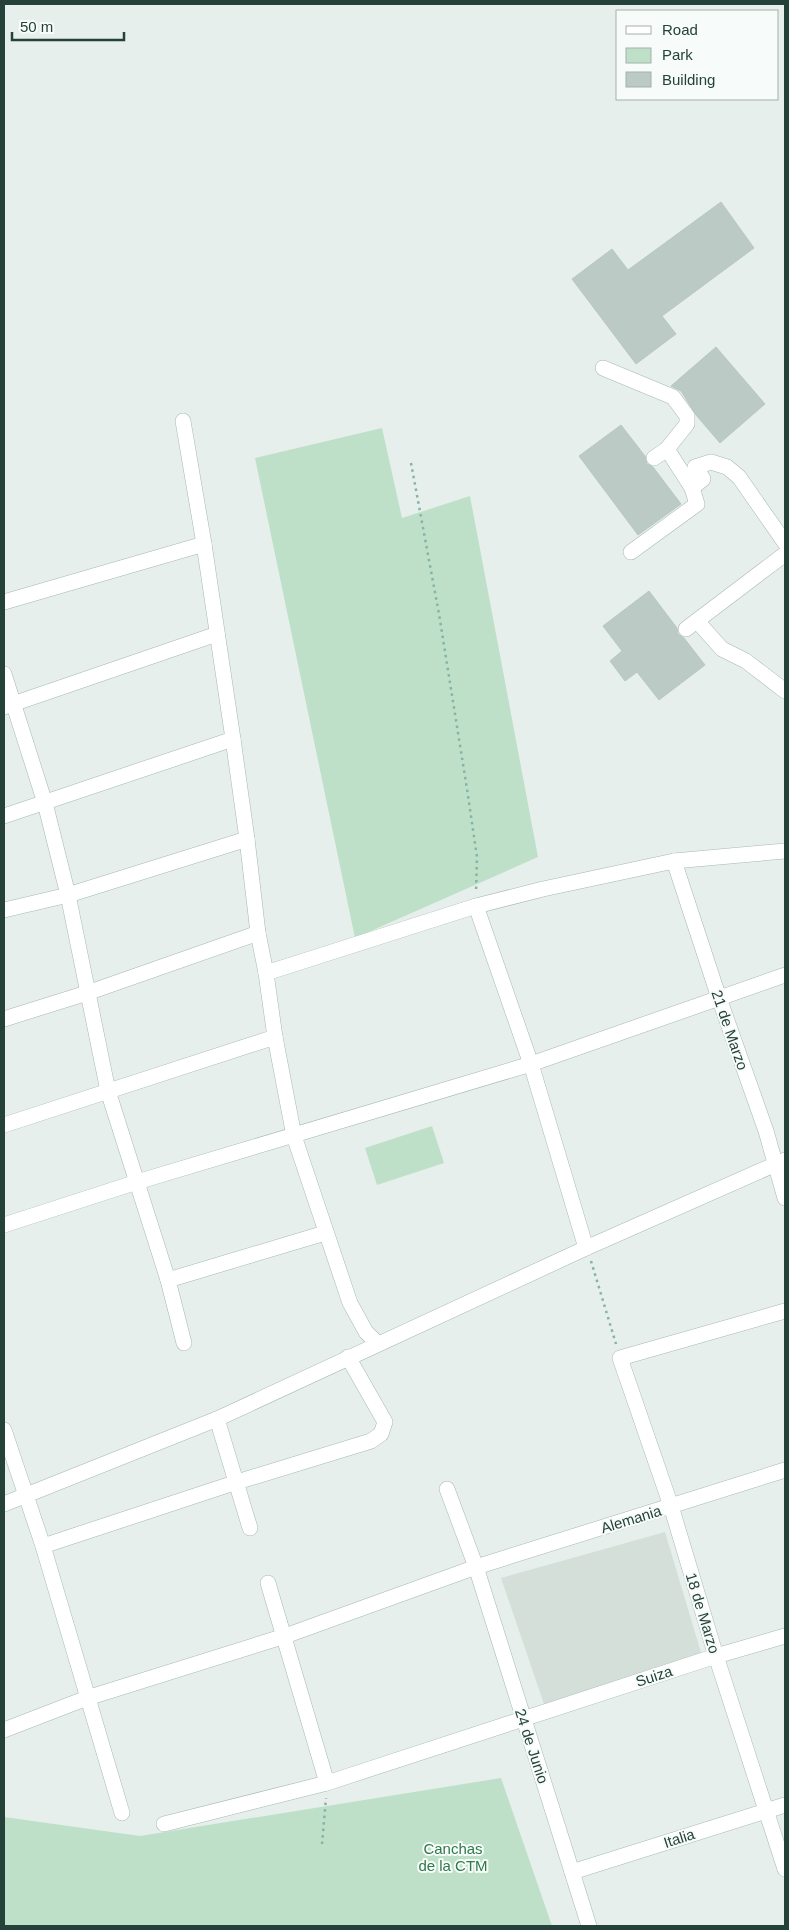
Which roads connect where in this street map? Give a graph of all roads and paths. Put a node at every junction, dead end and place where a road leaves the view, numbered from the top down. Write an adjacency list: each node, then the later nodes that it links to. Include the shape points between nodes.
1 (603, 368): 3 (street, via 673,397 687,416 687,424)
2 (183, 420): 8 (street)
3 (667, 449): 4 (street); 6 (street)
4 (654, 458)
5 (411, 463): 23 (path, via 439,614 477,857)
6 (691, 477): 7 (street, via 711,462 727,467 739,477); 9 (street, via 697,504)
7 (785, 543)
8 (204, 544): 11 (street); 12 (street)
9 (631, 552)
10 (785, 554): 14 (street, via 692,625)
11 (4, 602)
12 (217, 634): 15 (street); 16 (street)
13 (4, 674): 15 (street)
14 (785, 691)
15 (8, 706): 17 (street)
16 (234, 740): 17 (street); 19 (street)
17 (45, 803): 18 (street); 22 (street)
18 (4, 816)
19 (247, 839): 22 (street); 25 (street)
20 (785, 851): 21 (street)
21 (674, 862): 23 (street); 29 (street, 21 de Marzo)
22 (68, 895): 24 (street); 28 (street)
23 (476, 906): 26 (street); 32 (street)
24 (4, 910)
25 (258, 933): 26 (street); 28 (street)
26 (266, 973): 31 (street)
27 (785, 975): 29 (street)
28 (87, 993): 30 (street); 33 (street)
29 (719, 998): 32 (street); 36 (street, 21 de Marzo)
30 (4, 1019)
31 (275, 1037): 33 (street); 35 (street)
32 (531, 1064): 35 (street); 41 (street)
33 (108, 1091): 34 (street); 37 (street)
34 (4, 1125)
35 (294, 1136): 37 (street); 40 (street)
36 (780, 1163): 38 (street, 21 de Marzo); 41 (street)
37 (137, 1182): 39 (street); 42 (street)
38 (785, 1198)
39 (4, 1225)
40 (325, 1233): 42 (street); 45 (street, via 350,1303 366,1332)
41 (586, 1248): 45 (street); 47 (path)
42 (168, 1280): 44 (street)
43 (785, 1311): 47 (street)
44 (184, 1343)
45 (378, 1344): 46 (street)
46 (348, 1357): 48 (street); 51 (street, via 385,1422 381,1434 371,1441)
47 (620, 1358): 55 (street, 18 de Marzo)
48 (217, 1419): 51 (street); 53 (street)
49 (4, 1430): 53 (street)
50 (785, 1470): 55 (street, Alemania)
51 (237, 1482): 56 (street); 57 (street)
52 (447, 1489): 58 (street, 24 de Junio)
53 (25, 1494): 54 (street); 57 (street)
54 (4, 1504)
55 (671, 1506): 58 (street, Alemania); 62 (street, 18 de Marzo)
56 (250, 1528)
57 (43, 1546): 63 (street)
58 (476, 1566): 60 (street, Alemania); 64 (street, 24 de Junio)
59 (268, 1583): 60 (street)
60 (285, 1636): 63 (street, Alemania); 66 (street)
61 (785, 1636): 62 (street, Suiza)
62 (716, 1656): 64 (street, Suiza); 68 (street, 18 de Marzo)
63 (87, 1698): 65 (street, Alemania); 69 (street)
64 (524, 1719): 66 (street, Suiza); 73 (street, 24 de Junio)
65 (4, 1730)
66 (327, 1783): 70 (street, Suiza); 71 (path)
67 (785, 1805): 68 (street, Italia)
68 (766, 1810): 72 (street, 18 de Marzo); 73 (street, Italia)
69 (122, 1813)
70 (164, 1824)
71 (322, 1844)
72 (785, 1869)
73 (572, 1872): 74 (street, 24 de Junio)
74 (590, 1926)

